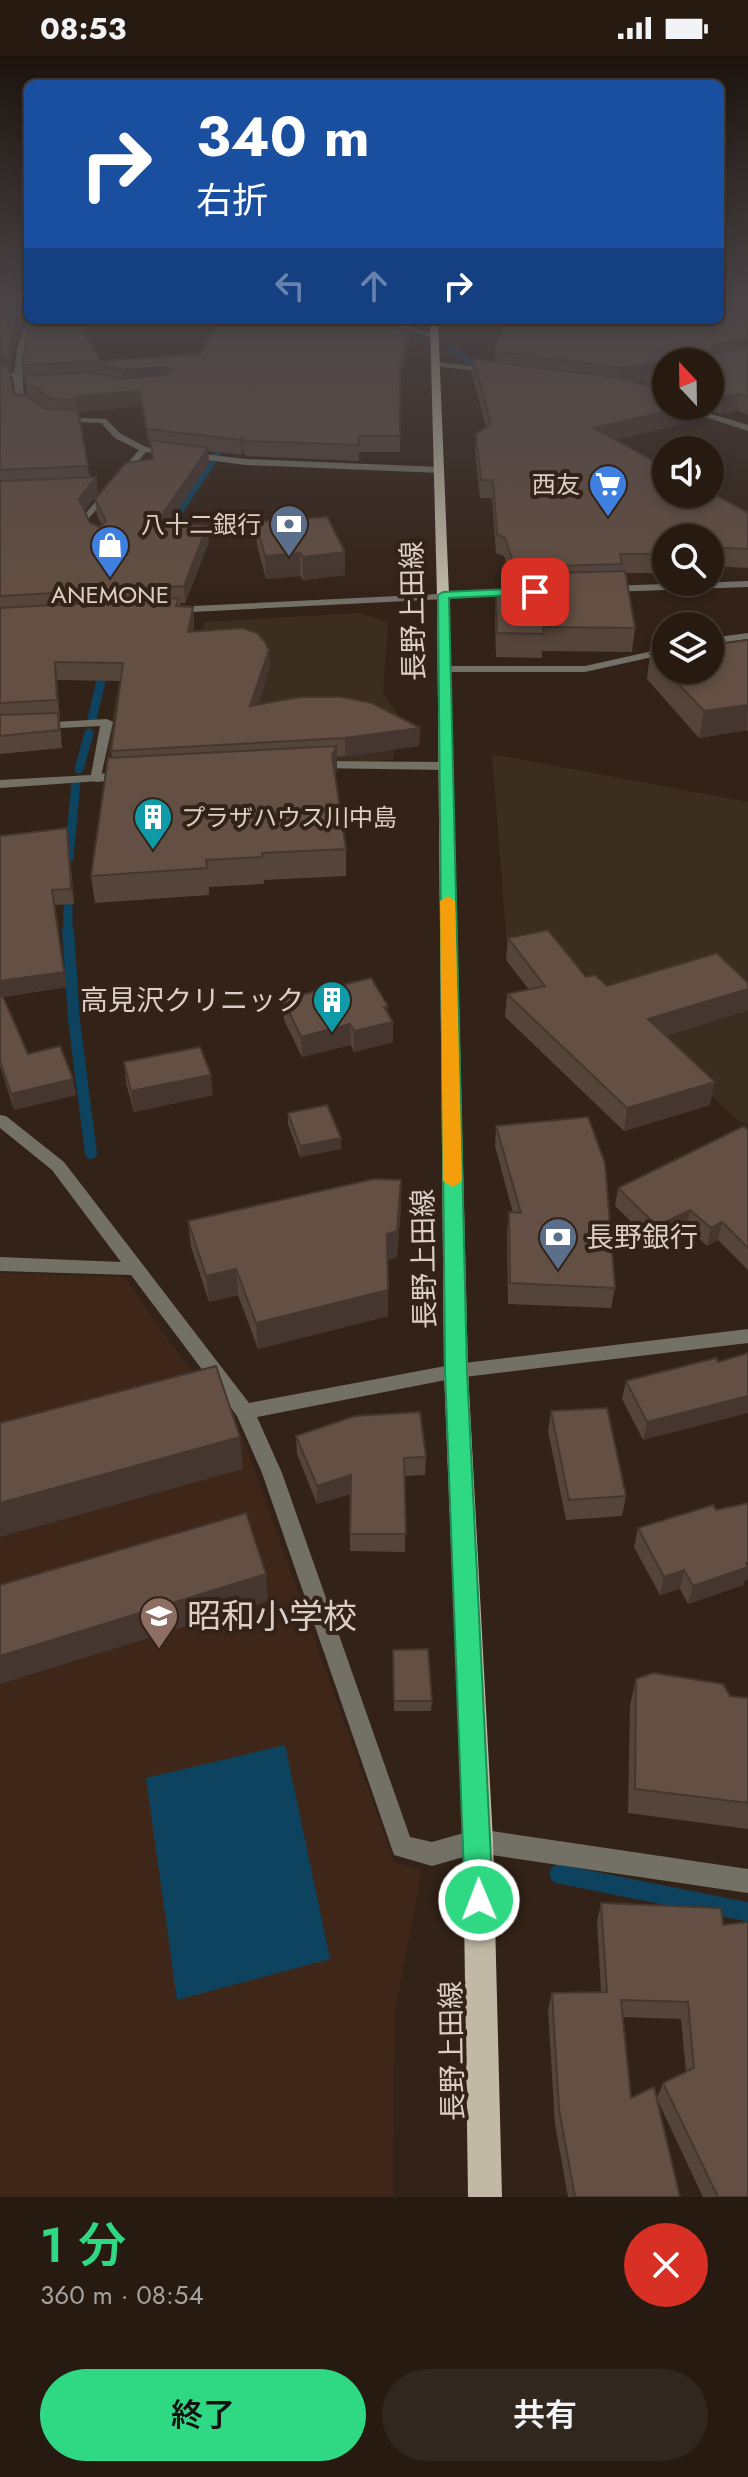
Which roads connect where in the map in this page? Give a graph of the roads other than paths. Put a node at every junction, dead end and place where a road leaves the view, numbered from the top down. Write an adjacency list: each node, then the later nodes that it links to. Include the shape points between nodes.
1 (20, 398): 3 (street, via 21,405)
2 (437, 398): 8 (main road, 長野上田線)
3 (41, 412)
4 (49, 419): 7 (street, via 103,421)
5 (722, 420): 6 (street)
6 (748, 428)
7 (144, 449): 8 (street, via 246,462); 9 (street)
8 (440, 470): 15 (main road, 長野上田線)
9 (112, 487): 10 (street); 11 (street)
10 (96, 488)
11 (90, 519)
12 (748, 584): 13 (street)
13 (596, 590)
14 (550, 591): 15 (street)
15 (443, 595): 16 (street); 20 (main road, 長野上田線)
16 (156, 611)
17 (748, 636): 18 (street)
18 (724, 639)
19 (652, 654): 20 (street, via 585,669)
20 (444, 669): 23 (main road, 長野上田線)
21 (0, 728): 25 (street, via 107,722)
22 (311, 766): 23 (street)
23 (445, 766): 31 (main road, 長野上田線)
24 (142, 776): 25 (street)
25 (96, 778): 26 (street)
26 (0, 784)
27 (0, 1120): 29 (street, via 58,1166)
28 (0, 1264): 29 (street)
29 (138, 1269): 32 (street)
30 (748, 1336): 31 (street)
31 (456, 1371): 32 (street); 33 (main road, 長野上田線)
32 (245, 1412): 33 (street, via 272,1473 402,1847 432,1854)
33 (478, 1841): 34 (street); 35 (main road, 長野上田線)
34 (748, 1881)
35 (485, 2197)

